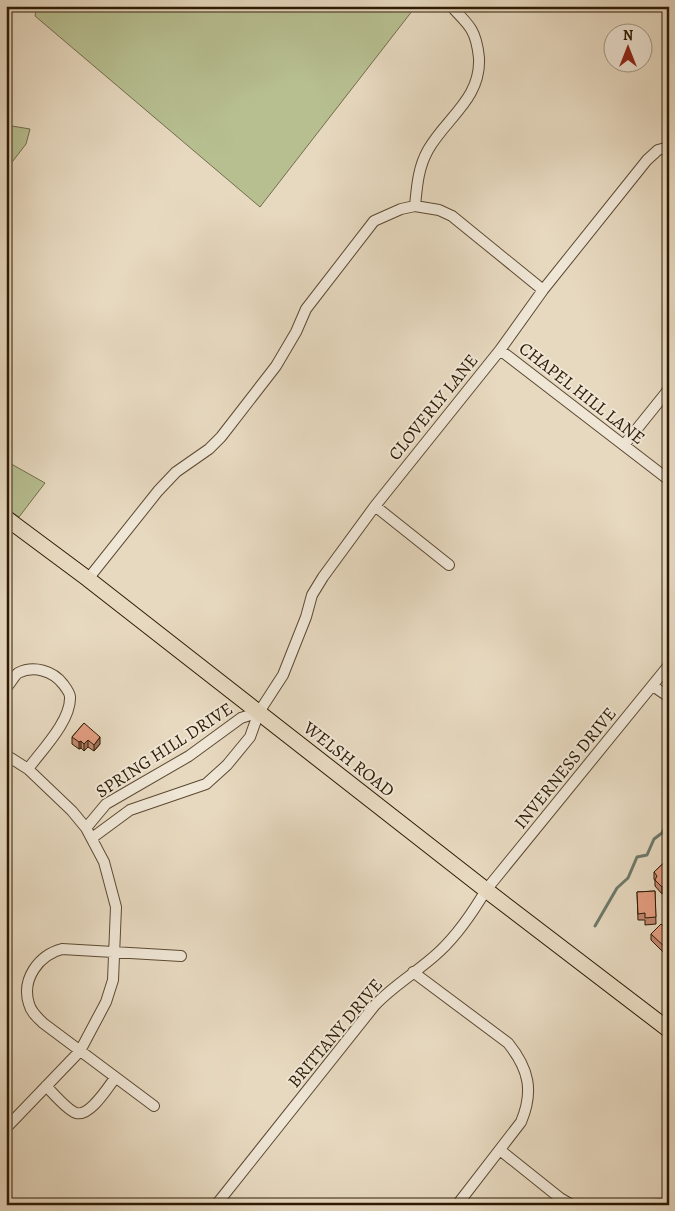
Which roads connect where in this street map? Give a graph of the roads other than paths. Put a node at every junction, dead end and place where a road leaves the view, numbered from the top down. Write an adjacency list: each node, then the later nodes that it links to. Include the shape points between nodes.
1 (453, 8): 3 (street, via 471,28 476,40 478,72 470,94 427,151 418,178)
2 (669, 146): 4 (street, CLOVERLY LANE, via 646,160)
3 (416, 206): 4 (street, via 452,216); 12 (street, via 374,221 306,309 276,366 238,416 209,449 176,472 158,491)
4 (543, 290): 5 (street, CLOVERLY LANE)
5 (500, 350): 7 (street, CHAPEL HILL LANE); 9 (street, CLOVERLY LANE)
6 (669, 389): 7 (street)
7 (624, 445): 8 (street, CHAPEL HILL LANE)
8 (669, 480)
9 (375, 506): 11 (street); 17 (street, CLOVERLY LANE, via 312,595 283,675)
10 (6, 518): 12 (main road, WELSH ROAD)
11 (449, 566)
12 (88, 579): 17 (main road, WELSH ROAD)
13 (669, 665): 14 (street, INVERNESS DRIVE)
14 (652, 686): 16 (street); 22 (street, INVERNESS DRIVE)
15 (6, 688): 19 (street, via 17,674 45,671 54,674 71,696 66,718)
16 (669, 697)
17 (259, 712): 20 (street, SPRING HILL DRIVE, via 241,718 189,756 106,804); 21 (street, SPRING HILL DRIVE, via 250,736 227,765 206,784 130,810); 22 (main road, WELSH ROAD)
18 (6, 755): 19 (street)
19 (28, 769): 20 (street)
20 (86, 828): 21 (street)
21 (92, 838): 23 (street, via 104,862 116,906)
22 (486, 890): 25 (street, BRITTANY DRIVE, via 466,923 440,952); 26 (main road, WELSH ROAD)
23 (115, 951): 24 (street); 27 (street, via 106,1002); 27 (street, via 54,951 45,956 32,972 28,1003 34,1014)
24 (181, 956)
25 (413, 972): 32 (street, via 501,1038 520,1058 529,1091 527,1107 521,1122); 34 (street, BRITTANY DRIVE, via 375,1005)
26 (669, 1030)
27 (80, 1051): 28 (street); 29 (street)
28 (115, 1078): 29 (street, via 83,1113 71,1110); 30 (street)
29 (46, 1086): 31 (street)
30 (154, 1106)
31 (6, 1128)
32 (500, 1150): 35 (street); 36 (street)
33 (669, 1204): 37 (street)
34 (216, 1205)
35 (457, 1205)
36 (572, 1205)
37 (651, 1205)

